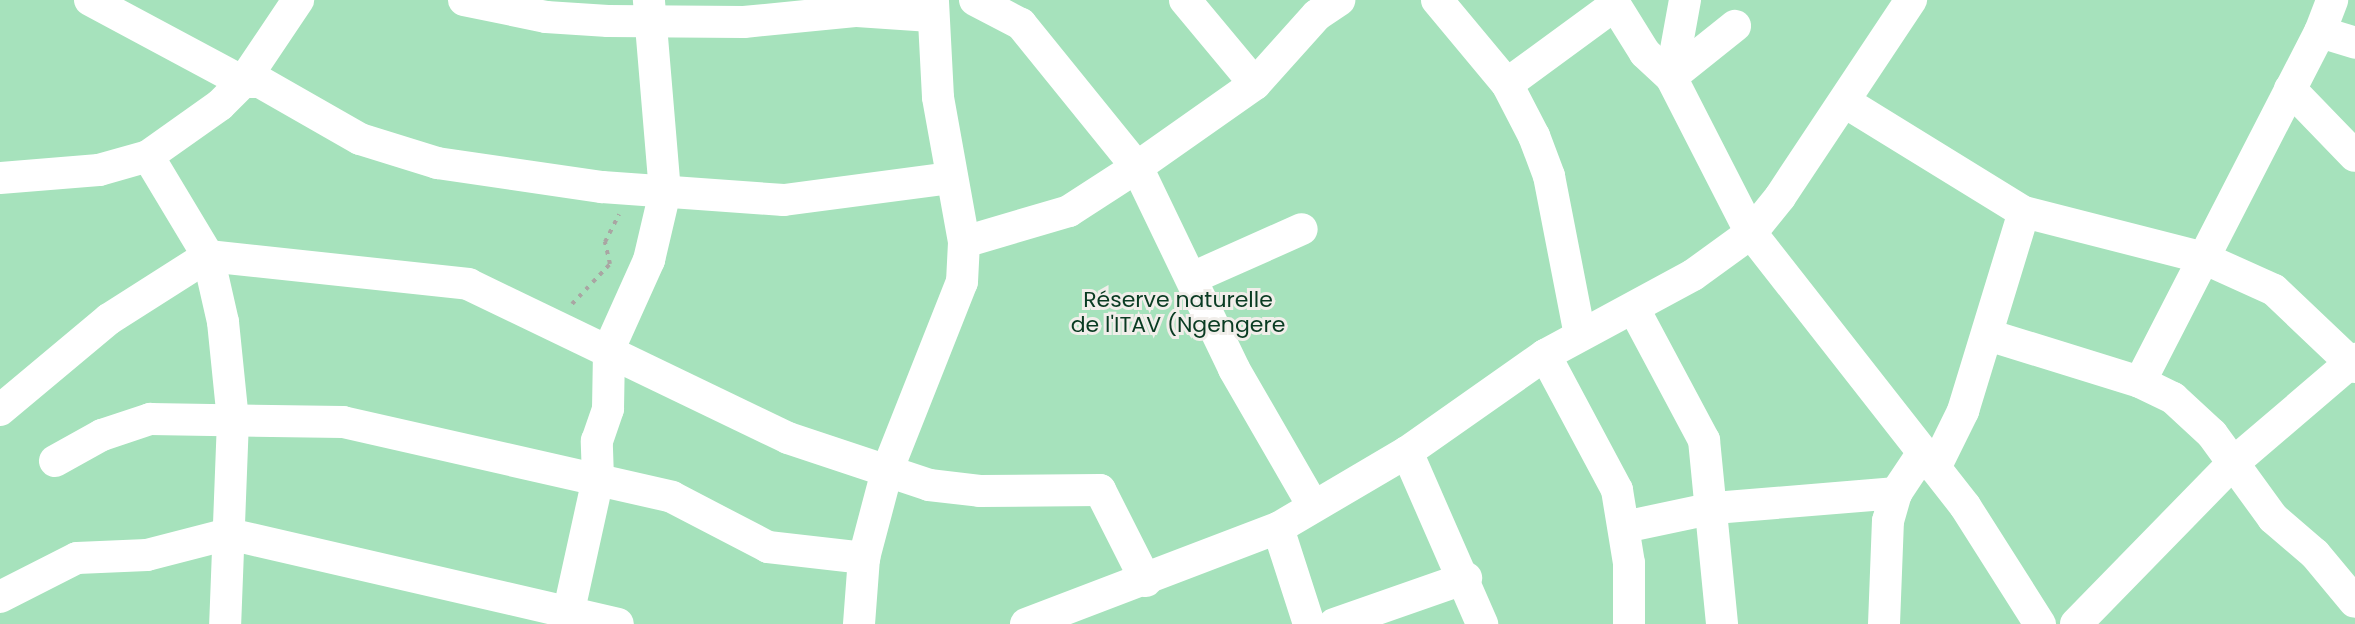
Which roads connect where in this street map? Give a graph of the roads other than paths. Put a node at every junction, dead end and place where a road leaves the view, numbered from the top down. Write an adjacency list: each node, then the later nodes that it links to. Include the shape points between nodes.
1 (90, 0): 18 (street)
2 (298, 0): 18 (street)
3 (975, 0): 25 (street, via 1021,24)
4 (1185, 0): 19 (street)
5 (1339, 0): 19 (street, via 1317,15)
6 (1437, 0): 20 (street)
7 (1685, 0): 17 (street)
8 (1911, 0): 22 (street)
9 (2332, 0): 15 (street)
10 (484, 3): 13 (street, via 546,17)
11 (1614, 3): 17 (street, via 1645,53); 20 (street)
12 (932, 8): 13 (street, via 744,22); 27 (street)
13 (649, 10): 28 (street)
14 (1735, 26): 17 (street)
15 (2320, 32): 16 (street); 21 (street)
16 (2355, 43)
17 (1671, 77): 31 (street)
18 (243, 82): 23 (street, via 220,105); 28 (street, via 260,82 313,117 397,154 536,179)
19 (1255, 84): 25 (street)
20 (1507, 84): 37 (street, via 1549,176)
21 (2290, 89): 24 (street); 34 (street)
22 (1845, 102): 29 (street); 31 (street)
23 (148, 156): 26 (street, via 99,170); 33 (street)
24 (2355, 156)
25 (1137, 167): 32 (street, via 1069,211); 35 (street)
26 (0, 178)
27 (950, 178): 28 (street, via 784,200); 32 (street)
28 (650, 191): 39 (street, via 649,260)
29 (2024, 212): 34 (street); 38 (street)
30 (1302, 229): 35 (street)
31 (1751, 233): 36 (street); 47 (street)
32 (964, 242): 49 (street, via 962,282)
33 (208, 256): 39 (street, via 468,284); 43 (street, via 109,319); 44 (street, via 223,322)
34 (2201, 257): 41 (street, via 2274,290); 42 (street)
35 (1192, 278): 52 (street, via 1234,369)
36 (1634, 309): 37 (street); 53 (street, via 1704,440)
37 (1580, 335): 40 (street)
38 (1988, 335): 42 (street); 47 (street, via 1963,411)
39 (609, 349): 49 (street, via 788,438); 50 (street, via 608,409 597,441)
40 (1545, 355): 45 (street); 54 (street, via 1617,490)
41 (2354, 363): 48 (street)
42 (2140, 382): 48 (street, via 2173,398 2212,434)
43 (0, 410)
44 (233, 420): 46 (street, via 150,419 102,435); 50 (street, via 343,422); 56 (street)
45 (1407, 452): 52 (street); 58 (street)
46 (55, 461)
47 (1929, 461): 51 (street); 73 (street)
48 (2232, 464): 61 (street, via 2273,518 2315,554); 74 (street)
49 (887, 471): 57 (street); 59 (street, via 929,485 980,491 1100,490)
50 (598, 478): 57 (street, via 672,497 768,547); 62 (street)
51 (1896, 493): 53 (street); 72 (street, via 1884,550)
52 (1313, 506): 55 (street)
53 (1714, 508): 54 (street); 71 (street)
54 (1624, 527): 70 (street)
55 (1278, 528): 59 (street); 67 (street)
56 (229, 534): 60 (street, via 147,555 77,558); 62 (street); 63 (street)
57 (864, 558): 65 (street)
58 (1466, 578): 68 (street); 69 (street)
59 (1146, 581): 66 (street, via 1068,604)
60 (0, 597)
61 (2355, 602)
62 (566, 618): 64 (street)
63 (225, 624)
64 (618, 624)
65 (859, 624)
66 (1026, 624)
67 (1309, 624)
68 (1334, 624)
69 (1482, 624)
70 (1629, 624)
71 (1722, 624)
72 (1884, 624)
73 (2040, 624)
74 (2076, 624)

